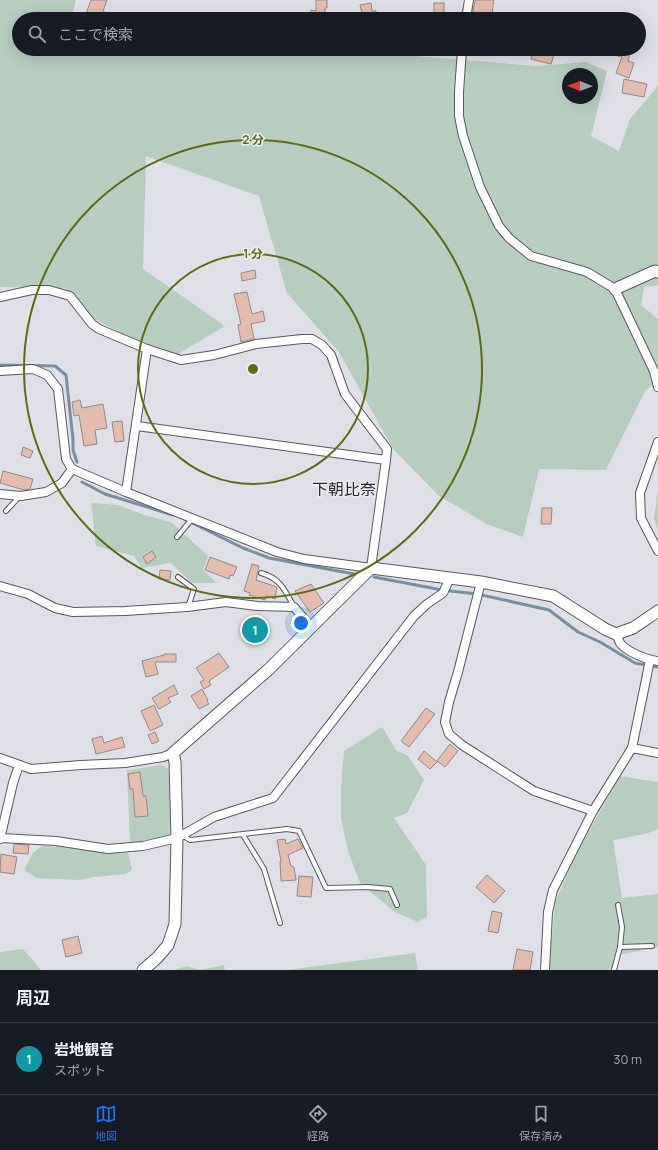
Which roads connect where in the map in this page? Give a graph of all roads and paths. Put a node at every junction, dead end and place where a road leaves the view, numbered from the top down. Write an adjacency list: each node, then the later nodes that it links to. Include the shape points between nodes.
1 (469, 0): 2 (street)
2 (467, 12)
3 (462, 56): 5 (street, via 459,110 463,136 480,187 499,226 531,256 587,272)
4 (658, 272): 5 (street, via 655,271)
5 (615, 289): 9 (street, via 654,371)
6 (0, 297): 7 (street, via 32,290 49,290 70,296 99,329)
7 (147, 349): 10 (street); 12 (street, via 181,360 256,344 312,339 331,355 345,394 387,449)
8 (0, 371): 13 (street, via 33,369 47,375 58,389 66,459)
9 (658, 388)
10 (137, 426): 12 (street); 14 (street)
11 (658, 442): 20 (street, via 640,493 641,518)
12 (386, 460): 21 (street)
13 (72, 469): 14 (street); 16 (street, via 62,483 46,492)
14 (126, 492): 18 (street)
15 (0, 494): 16 (street)
16 (20, 496): 17 (lane)
17 (6, 511)
18 (191, 521): 19 (lane); 21 (street, via 304,560)
19 (177, 536)
20 (658, 551)
21 (371, 568): 24 (street); 30 (street)
22 (261, 573): 28 (lane, via 271,576 285,590)
23 (178, 577): 27 (lane, via 194,590)
24 (448, 581): 25 (street); 40 (street, via 443,593 414,616 273,798 214,817)
25 (480, 585): 31 (street, via 553,596); 38 (street, via 449,702 445,722 449,734 534,791)
26 (0, 586): 27 (street, via 28,594 55,608 72,612)
27 (188, 607): 28 (street, via 226,602)
28 (294, 607): 30 (street)
29 (658, 611): 31 (street, via 633,628)
30 (312, 628): 34 (street)
31 (616, 634): 32 (street, via 621,644)
32 (651, 664): 33 (street)
33 (632, 748): 35 (street); 38 (street)
34 (173, 753): 37 (street, via 125,763 31,769); 40 (street)
35 (658, 753)
36 (0, 758): 37 (street)
37 (19, 765): 41 (street)
38 (593, 811): 48 (street, via 553,890 548,912)
39 (243, 835): 40 (lane, via 190,840); 42 (lane, via 287,829 299,831 326,888 390,889); 44 (lane, via 264,869)
40 (180, 837): 41 (street, via 143,846 108,849 56,840); 47 (street, via 175,924 168,945)
41 (0, 838)
42 (397, 905)
43 (618, 906): 46 (lane, via 622,927)
44 (280, 923)
45 (652, 946): 46 (lane)
46 (620, 947): 49 (lane)
47 (143, 970)
48 (545, 970)
49 (614, 970)

